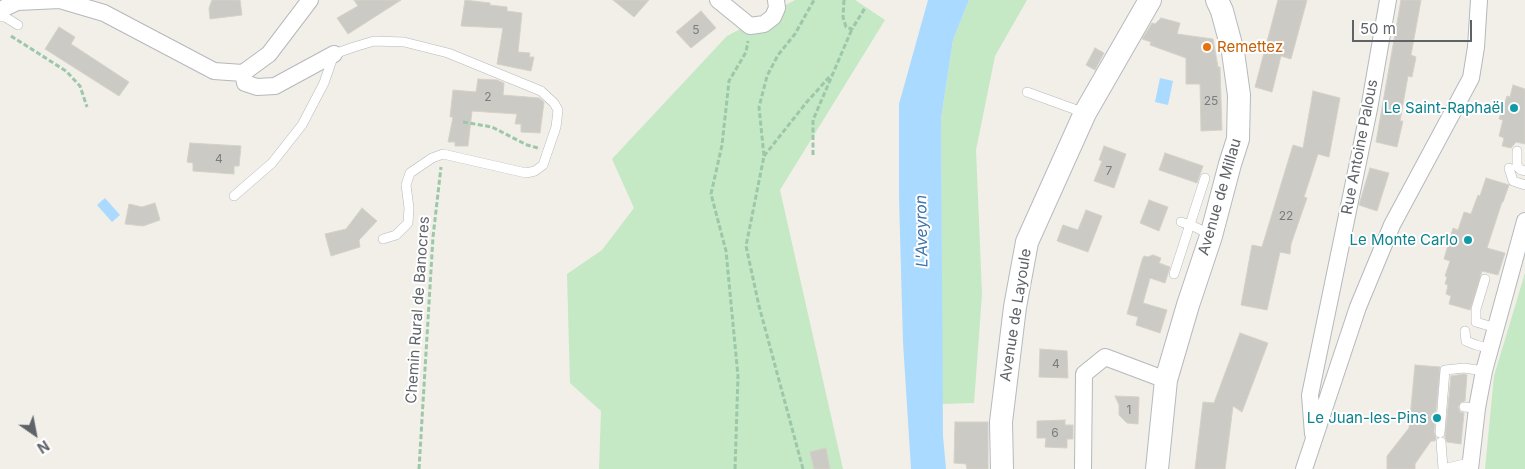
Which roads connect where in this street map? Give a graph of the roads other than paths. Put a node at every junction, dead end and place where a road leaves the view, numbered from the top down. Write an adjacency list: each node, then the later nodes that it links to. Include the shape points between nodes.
1 (310, 0): 12 (street, via 269,54)
2 (718, 0): 3 (street, via 750,26 764,24 773,17)
3 (776, 0)
4 (1150, 0): 14 (street, Avenue de Layoule)
5 (1217, 0): 24 (street, Avenue de Millau, via 1233,52 1239,95 1238,139)
6 (1388, 0): 33 (street, Rue Antoine Palous, via 1310,395)
7 (1479, 0): 33 (street, via 1471,78 1392,225 1358,307)
8 (0, 10): 12 (street, via 17,2 60,0 104,13 214,71)
9 (0, 17): 10 (lane)
10 (18, 25)
11 (334, 54): 12 (street, via 275,86 257,88 245,83); 20 (lane, via 324,83 302,126 272,163); 25 (lane, via 374,41 404,42 448,53 540,91 558,110 548,151 542,165 535,171 526,173 443,154 410,173 406,186 408,223 396,235)
12 (243, 73)
13 (1028, 92): 14 (lane)
14 (1085, 113): 35 (street, Avenue de Layoule, via 1026,244 1001,422)
15 (1517, 151): 17 (lane, via 1517,166)
16 (1509, 168): 19 (lane, via 1513,181)
17 (1525, 171)
18 (1205, 178): 23 (lane)
19 (1525, 185)
20 (234, 196)
21 (1525, 221): 28 (street)
22 (1181, 222): 23 (lane)
23 (1191, 225): 24 (lane); 26 (lane)
24 (1211, 236): 32 (street, Avenue de Millau)
25 (383, 239)
26 (1174, 274)
27 (1485, 279): 28 (lane, via 1476,309 1476,322)
28 (1496, 328): 30 (street)
29 (1465, 331): 30 (lane, via 1466,341)
30 (1490, 348): 31 (street)
31 (1484, 371): 34 (street, via 1471,408); 39 (lane, via 1445,370 1440,437)
32 (1166, 380): 36 (street, via 1105,357 1084,374); 37 (street, Avenue de Millau)
33 (1314, 442): 38 (street)
34 (1470, 467): 39 (lane, via 1464,464)
35 (1002, 469)
36 (1083, 469)
37 (1157, 469)
38 (1304, 469)
39 (1443, 469)

